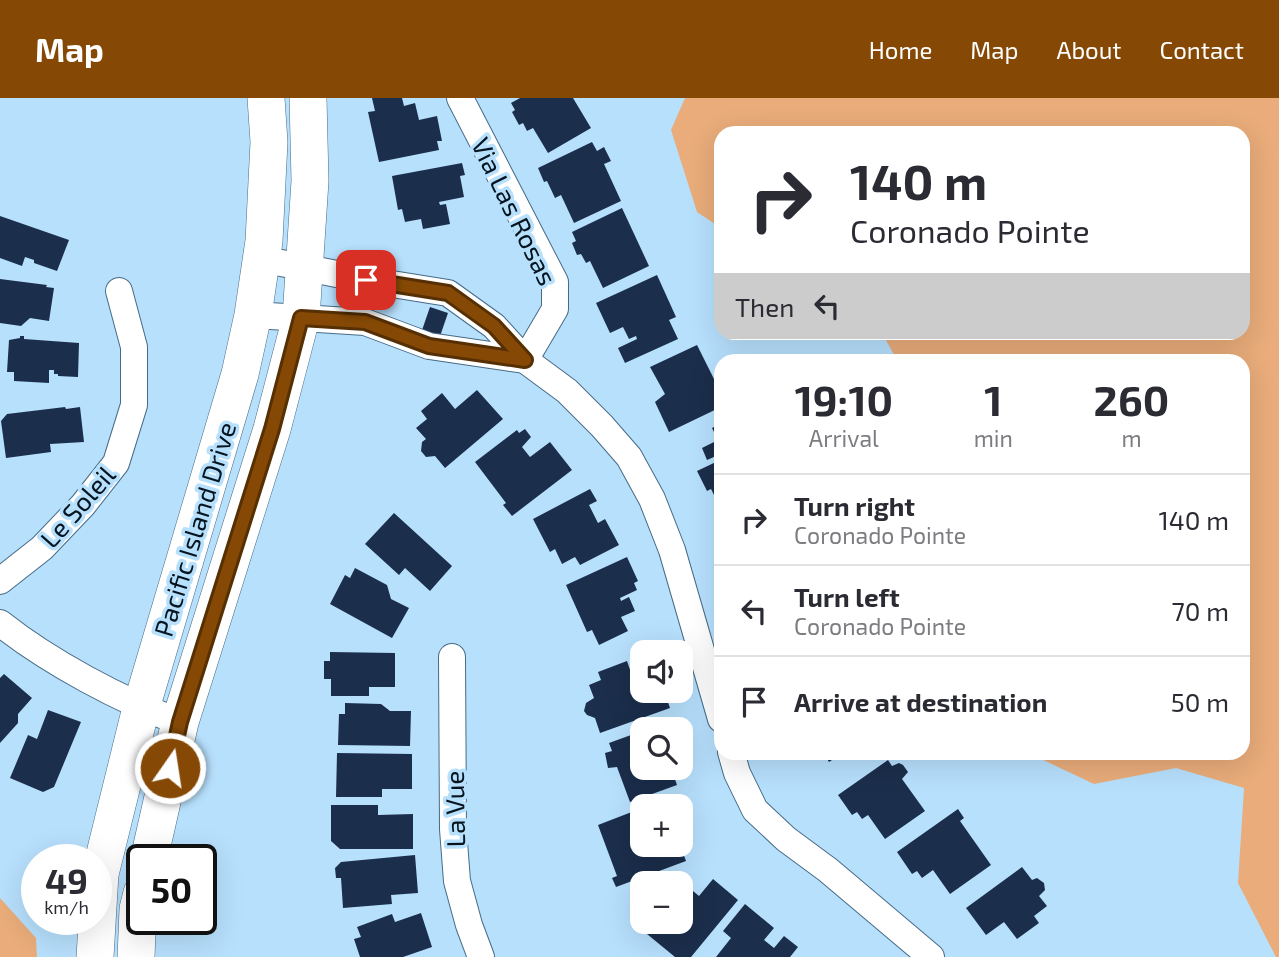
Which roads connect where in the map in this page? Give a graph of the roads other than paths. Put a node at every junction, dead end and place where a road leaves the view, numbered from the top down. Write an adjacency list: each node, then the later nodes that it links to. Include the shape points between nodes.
1 (266, 98): 4 (main road, Pacific Island Drive, via 269,142)
2 (308, 98): 5 (main road, Pacific Island Drive, via 310,181)
3 (460, 98): 9 (street, Via Las Rosas, via 555,282 555,309)
4 (261, 259): 5 (street); 7 (main road, Pacific Island Drive)
5 (304, 268): 8 (main road, Pacific Island Drive); 9 (street, via 448,293 494,326)
6 (119, 291): 10 (street, Le Soleil, via 134,348 134,405 116,463 42,548)
7 (253, 315): 8 (street); 14 (main road, Pacific Island Drive)
8 (301, 318): 9 (street, via 365,322 429,346); 15 (main road, Pacific Island Drive, via 272,429)
9 (525, 360): 13 (street, via 567,391 629,457 672,550)
10 (0, 580)
11 (0, 624): 14 (street, via 33,648)
12 (453, 657): 21 (street, La Vue, via 457,881)
13 (714, 695)
14 (141, 708): 15 (street); 19 (main road, Pacific Island Drive, via 100,874)
15 (180, 722): 17 (main road, Pacific Island Drive)
16 (733, 760): 22 (street, via 755,810)
17 (152, 844)
18 (137, 935): 20 (main road)
19 (95, 957)
20 (136, 957)
21 (481, 957)
22 (931, 957)

